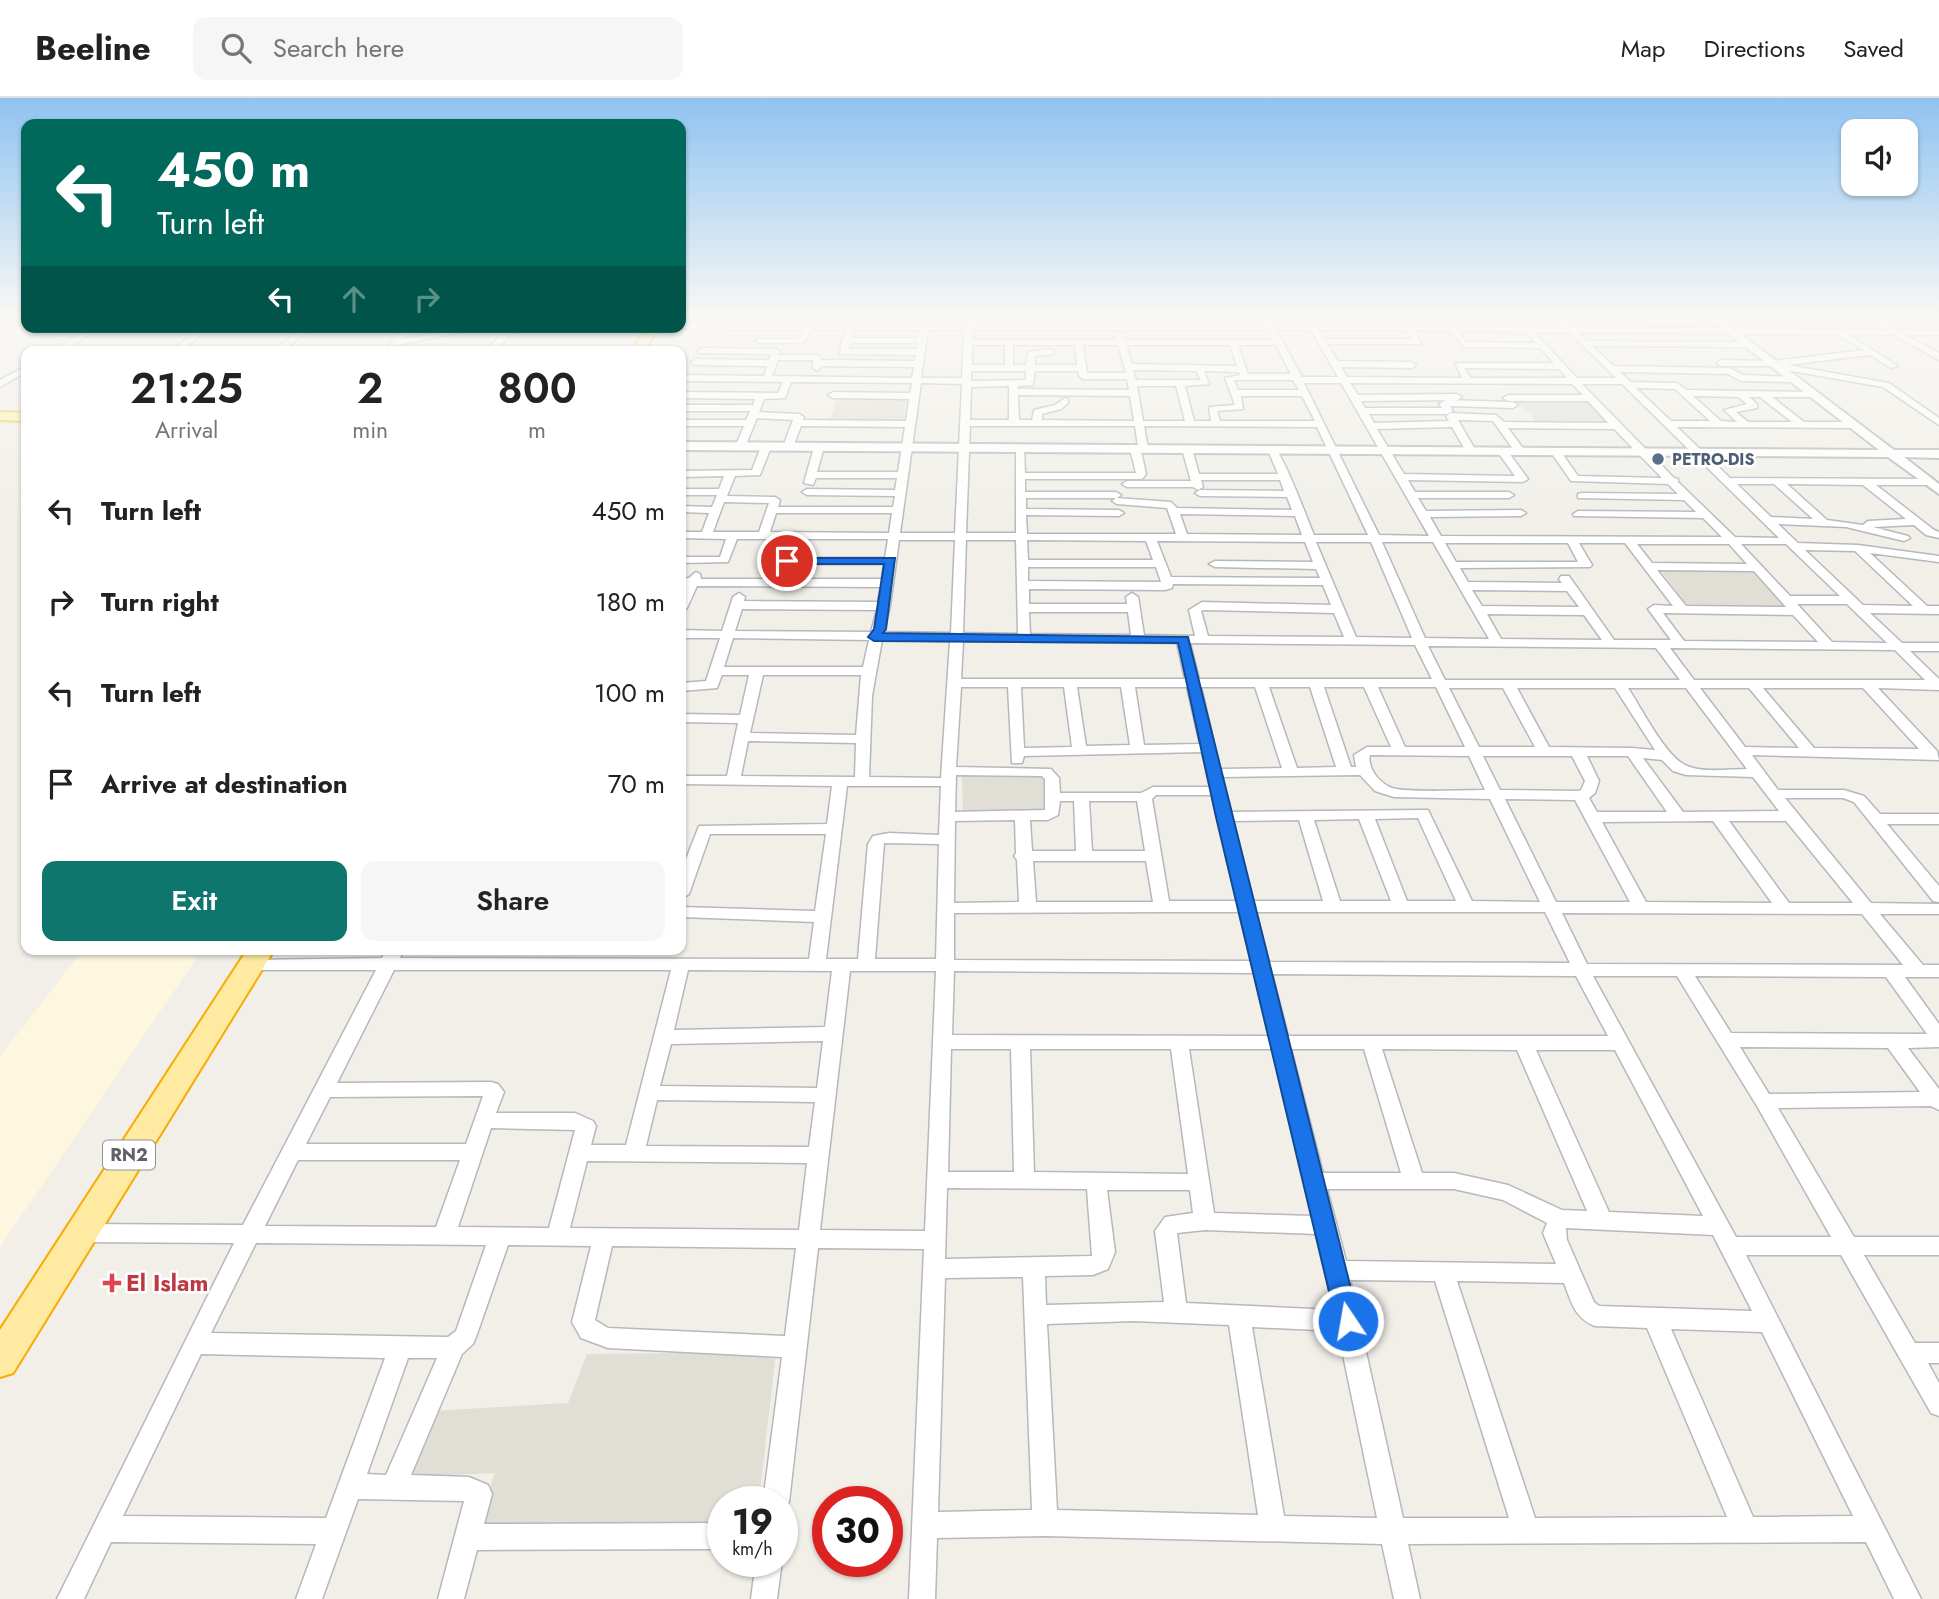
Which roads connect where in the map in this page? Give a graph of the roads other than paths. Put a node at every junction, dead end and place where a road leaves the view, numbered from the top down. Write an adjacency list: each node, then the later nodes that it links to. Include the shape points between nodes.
1 (785, 387): 28 (street, via 782,396)
2 (835, 387): 37 (street)
3 (916, 387): 29 (street)
4 (967, 387): 47 (street)
5 (1009, 387): 21 (street)
6 (1016, 387): 21 (street)
7 (1108, 387): 30 (street, via 1089,393 1090,401)
8 (1132, 387): 51 (street)
9 (1181, 387): 52 (street)
10 (1232, 387): 22 (street)
11 (1295, 387): 35 (street)
12 (1303, 387): 55 (street)
13 (1347, 387): 31 (street)
14 (1451, 387): 33 (street)
15 (1499, 387): 34 (street)
16 (1580, 387): 32 (street)
17 (1630, 387): 56 (street)
18 (1676, 387): 23 (street)
19 (1804, 387): 27 (street)
20 (1889, 387): 44 (street)
21 (1013, 388): 30 (street); 48 (street)
22 (1235, 393): 35 (street); 53 (street, via 1240,407 1212,409)
23 (1685, 393): 24 (street); 57 (street)
24 (1741, 394): 25 (street); 58 (street, via 1754,406 1729,410)
25 (1762, 394): 27 (street); 62 (street)
26 (686, 395): 28 (street)
27 (1814, 395): 63 (street)
28 (761, 396): 41 (street)
29 (915, 396): 37 (street); 54 (street)
30 (1065, 397): 49 (street, via 1058,407 1037,412)
31 (1354, 398): 33 (street); 38 (street)
32 (1590, 398): 34 (street); 61 (street)
33 (1461, 400): 34 (street); 43 (street, via 1446,403)
34 (1511, 401): 60 (street)
35 (1263, 408): 53 (street); 55 (street)
36 (686, 409): 41 (street)
37 (829, 409): 46 (street); 54 (street)
38 (1362, 411): 43 (street); 64 (street)
39 (1093, 412): 50 (street)
40 (0, 415): 42 (main road)
41 (753, 416): 45 (street); 46 (street, via 797,416); 66 (street)
42 (21, 417)
43 (1451, 417): 59 (street, via 1494,417); 64 (street); 78 (street)
44 (1939, 422)
45 (686, 423)
46 (798, 423): 68 (street)
47 (965, 423): 48 (street); 71 (street)
48 (1014, 423): 49 (street)
49 (1037, 423): 50 (street)
50 (1095, 423): 51 (street)
51 (1138, 423): 52 (street); 73 (street)
52 (1190, 423): 53 (street)
53 (1216, 423)
54 (911, 424): 70 (street)
55 (1321, 424): 76 (street)
56 (1668, 424): 57 (street); 83 (street)
57 (1718, 424): 58 (street)
58 (1745, 424): 62 (street)
59 (1502, 425): 60 (street); 80 (street)
60 (1528, 425): 61 (street)
61 (1615, 425): 82 (street)
62 (1802, 425): 63 (street)
63 (1854, 425): 84 (street)
64 (1371, 426): 77 (street)
65 (686, 446): 66 (street)
66 (740, 447): 67 (street)
67 (766, 447): 68 (street); 87 (street, via 756,473)
68 (788, 447): 69 (street)
69 (819, 447): 70 (street); 88 (street)
70 (908, 448): 71 (street); 89 (street)
71 (964, 448): 72 (street); 135 (street)
72 (1019, 448): 73 (street); 90 (street)
73 (1139, 449): 74 (street); 104 (street, via 1140,476)
74 (1187, 449): 75 (street); 99 (street)
75 (1273, 450): 76 (street); 91 (street)
76 (1331, 450): 77 (street); 142 (street)
77 (1386, 450): 78 (street); 92 (street)
78 (1471, 451): 79 (street)
79 (1502, 451): 80 (street); 93 (street)
80 (1520, 451): 81 (street)
81 (1555, 451): 82 (street); 94 (street)
82 (1642, 452): 83 (street); 95 (street)
83 (1698, 452): 84 (street); 96 (street)
84 (1891, 453): 85 (street); 100 (street)
85 (1939, 454)
86 (686, 474): 87 (street)
87 (730, 475): 111 (street)
88 (812, 475): 89 (street); 101 (street)
89 (904, 475): 103 (street)
90 (1020, 476): 104 (street); 106 (street)
91 (1286, 477): 99 (street); 105 (street)
92 (1403, 477): 93 (street); 107 (street)
93 (1523, 479): 108 (street)
94 (1575, 480): 95 (street); 109 (street)
95 (1674, 481): 110 (street)
96 (1727, 481): 97 (street); 123 (street)
97 (1778, 482): 98 (street); 124 (street)
98 (1866, 482): 100 (street); 125 (street)
99 (1197, 485): 104 (street); 105 (street); 117 (street)
100 (1934, 486)
101 (807, 492): 103 (street); 114 (street)
102 (686, 493): 111 (street)
103 (901, 493): 115 (street)
104 (1116, 494): 106 (street); 116 (street, via 1164,502); 118 (street); 137 (street)
105 (1292, 494): 119 (street)
106 (1020, 495): 118 (street)
107 (1413, 495): 108 (street); 120 (street)
108 (1509, 495): 126 (street)
109 (1582, 496): 110 (street); 121 (street, via 1575,504)
110 (1689, 497): 122 (street)
111 (719, 500): 112 (street); 113 (street, via 771,499 776,501); 129 (street)
112 (686, 508)
113 (774, 510): 114 (street); 131 (street)
114 (804, 510): 115 (street)
115 (898, 510): 134 (street)
116 (1174, 511): 117 (street); 139 (street)
117 (1205, 511): 119 (street)
118 (1021, 512): 136 (street)
119 (1299, 513): 141 (street)
120 (1423, 514): 126 (street); 144 (street)
121 (1578, 514): 122 (street); 146 (street)
122 (1707, 515): 148 (street)
123 (1766, 520): 124 (street); 149 (street)
124 (1822, 522): 127 (street)
125 (1916, 522): 127 (street, via 1867,523); 133 (street)
126 (1530, 526): 144 (street); 145 (street)
127 (1875, 530): 143 (street)
128 (686, 534): 129 (street)
129 (706, 535): 130 (street)
130 (733, 535): 131 (street); 154 (street, via 724,560)
131 (764, 535): 132 (street)
132 (796, 535): 134 (street); 155 (street)
133 (1936, 535): 143 (street)
134 (894, 536): 135 (street); 156 (street)
135 (961, 536): 136 (street); 194 (street)
136 (1021, 537): 137 (street); 157 (street)
137 (1124, 537): 138 (street)
138 (1150, 537): 139 (street); 159 (street)
139 (1182, 537): 140 (street)
140 (1207, 538): 141 (street); 160 (street)
141 (1310, 538): 142 (street); 162 (street)
142 (1375, 538): 144 (street); 199 (street)
143 (1904, 538): 151 (street)
144 (1438, 539): 161 (street)
145 (1571, 539): 146 (street); 163 (street, via 1587,564)
146 (1598, 540): 147 (street)
147 (1628, 540): 148 (street); 164 (street)
148 (1732, 541): 149 (street); 165 (street)
149 (1791, 544): 150 (street); 179 (street)
150 (1858, 548): 151 (street); 187 (street)
151 (1921, 558): 152 (street)
152 (1939, 559)
153 (686, 560): 154 (street)
154 (704, 560): 168 (street)
155 (787, 561): 156 (street); 170 (street)
156 (891, 561): 172 (street)
157 (1022, 562): 158 (street); 173 (street)
158 (1125, 564): 159 (street); 174 (street)
159 (1157, 564): 166 (street)
160 (1215, 564): 162 (street); 167 (street)
161 (1453, 565): 163 (street); 175 (street)
162 (1321, 566): 171 (street)
163 (1556, 566): 176 (street)
164 (1648, 566): 165 (street); 185 (street)
165 (1757, 568): 177 (street)
166 (1167, 580): 167 (street); 174 (street, via 1165,586)
167 (1220, 581): 171 (street)
168 (687, 582): 169 (street)
169 (745, 582): 170 (street); 178 (street)
170 (780, 582): 172 (street); 180 (street)
171 (1327, 582): 184 (street)
172 (887, 583): 181 (street)
173 (1023, 585): 174 (street); 182 (street)
174 (1130, 586): 183 (street)
175 (1465, 586): 176 (street); 186 (street)
176 (1571, 587): 189 (street)
177 (1786, 600): 179 (street); 190 (street)
178 (737, 605): 180 (street); 192 (street)
179 (1855, 605): 187 (street); 205 (street)
180 (771, 606): 181 (street)
181 (884, 606): 193 (street)
182 (1023, 608): 183 (street); 195 (street)
183 (1133, 608): 196 (street)
184 (1340, 609): 197 (street, via 1202,606 1195,610); 198 (street)
185 (1682, 609): 190 (street); 203 (street, via 1654,610)
186 (1478, 610): 189 (street); 200 (street)
187 (1923, 610): 188 (street)
188 (1939, 610)
189 (1588, 611): 201 (street)
190 (1797, 611): 204 (street)
191 (686, 634): 192 (street)
192 (727, 635): 193 (street); 207 (street)
193 (874, 637): 194 (street); 209 (street)
194 (957, 637): 195 (street); 213 (street)
195 (1024, 638): 196 (street)
196 (1138, 639): 197 (street)
197 (1192, 639): 198 (street); 212 (street)
198 (1352, 642): 199 (street)
199 (1420, 642): 200 (street); 217 (street)
200 (1497, 642): 201 (street)
201 (1611, 644): 202 (street)
202 (1660, 644): 203 (street); 220 (street)
203 (1680, 644): 204 (street)
204 (1829, 646): 205 (street)
205 (1899, 646): 206 (street); 224 (street)
206 (1939, 647)
207 (715, 671): 208 (street); 225 (street, via 709,687)
208 (757, 671): 209 (street); 227 (street)
209 (868, 671): 229 (street)
210 (1014, 682): 213 (street); 214 (street); 238 (street)
211 (1127, 682): 212 (street); 214 (street); 231 (street)
212 (1192, 682): 215 (street); 230 (street)
213 (954, 683): 248 (street)
214 (1070, 683): 232 (street)
215 (1261, 684): 216 (street); 246 (street)
216 (1316, 684): 223 (street); 244 (street)
217 (1440, 684): 218 (street); 223 (street); 234 (street)
218 (1508, 684): 219 (street); 235 (street)
219 (1619, 684): 220 (street); 241 (street)
220 (1691, 684): 221 (street); 237 (street)
221 (1753, 684): 222 (street); 240 (street)
222 (1867, 684): 224 (street); 242 (street)
223 (1370, 685): 233 (street)
224 (1938, 685)
225 (686, 687)
226 (686, 718): 227 (street)
227 (746, 719): 228 (street)
228 (744, 737): 229 (street); 250 (street)
229 (863, 739): 252 (street)
230 (1209, 748): 231 (street); 253 (street)
231 (1138, 750): 232 (street)
232 (1080, 751): 238 (street)
233 (1400, 751): 234 (street); 245 (street, via 1363,752)
234 (1472, 751): 235 (street); 255 (street)
235 (1544, 751): 236 (street)
236 (1577, 751): 239 (street); 257 (street, via 1592,781 1588,793)
237 (1743, 751): 240 (street); 247 (street)
238 (1017, 752): 243 (street)
239 (1632, 752): 241 (street); 264 (street)
240 (1810, 752): 242 (street)
241 (1665, 756): 247 (street, via 1682,769)
242 (1935, 758)
243 (1016, 770): 248 (street); 258 (street, via 1050,774)
244 (1345, 771): 245 (street); 246 (street)
245 (1365, 771): 254 (street, via 1373,784 1386,791)
246 (1291, 772): 253 (street)
247 (1759, 773): 256 (street)
248 (948, 777): 252 (street); 265 (street)
249 (686, 780): 250 (street)
250 (733, 781): 251 (street)
251 (840, 782): 252 (street); 273 (street)
252 (862, 782)
253 (1217, 782): 260 (street, via 1153,791); 267 (street)
254 (1414, 793): 255 (street); 261 (street)
255 (1495, 794): 257 (street); 286 (street)
256 (1774, 794): 270 (street); 271 (street, via 1849,795 1863,802)
257 (1580, 796): 268 (street)
258 (1054, 797): 259 (street); 266 (street, via 1053,812)
259 (1081, 797): 260 (street); 276 (street)
260 (1144, 797): 277 (street)
261 (1423, 813): 263 (street); 283 (street)
262 (1305, 816): 263 (street); 267 (street); 280 (street)
263 (1366, 816): 282 (street)
264 (1678, 816): 268 (street); 269 (street)
265 (947, 817): 266 (street); 274 (street)
266 (1021, 817): 275 (street)
267 (1224, 817): 281 (street)
268 (1592, 817): 288 (street)
269 (1717, 817): 270 (street); 290 (street)
270 (1790, 817): 289 (street)
271 (1877, 819): 272 (street); 279 (street)
272 (1939, 819)
273 (834, 830): 278 (street, via 704,829); 293 (street)
274 (947, 840): 287 (street); 300 (street, via 879,839)
275 (1022, 856): 276 (street); 284 (street)
276 (1084, 856): 277 (street)
277 (1154, 856): 285 (street)
278 (686, 880)
279 (1939, 897)
280 (1333, 905): 281 (street); 282 (street)
281 (1246, 906): 285 (street); 302 (street)
282 (1401, 906): 283 (street)
283 (1466, 906): 286 (street)
284 (1028, 907): 285 (street); 287 (street)
285 (1162, 907)
286 (1552, 907): 288 (street); 303 (street)
287 (946, 908): 301 (street)
288 (1641, 908): 290 (street)
289 (1866, 908): 290 (street); 291 (street); 306 (street)
290 (1785, 909)
291 (1939, 909)
292 (686, 912): 293 (street)
293 (823, 917): 298 (street)
294 (256, 957): 295 (street); 341 (highway, RN2)
295 (391, 957): 296 (street); 319 (street)
296 (600, 957): 297 (street)
297 (681, 964): 298 (street); 309 (street)
298 (817, 964): 299 (street)
299 (842, 964): 300 (street); 308 (street)
300 (866, 964): 301 (street)
301 (945, 964): 302 (street); 312 (street)
302 (1261, 969): 303 (street); 313 (street)
303 (1581, 969): 304 (street); 317 (street)
304 (1682, 970): 305 (street); 310 (street)
305 (1891, 971): 306 (street); 311 (street, via 1939,1038)
306 (1918, 971): 307 (street)
307 (1939, 971)
308 (834, 1034): 309 (street); 321 (street)
309 (663, 1037): 320 (street)
310 (1726, 1040): 311 (street); 322 (street)
311 (1893, 1041): 323 (street)
312 (941, 1042): 314 (street); 331 (street)
313 (1279, 1042): 315 (street); 316 (street); 333 (street)
314 (1020, 1043): 315 (street); 330 (street)
315 (1179, 1043): 335 (street)
316 (1371, 1043): 318 (street); 334 (street)
317 (1622, 1043): 318 (street); 340 (street)
318 (1524, 1044): 338 (street)
319 (323, 1090): 324 (street, via 491,1089 494,1098); 325 (street)
320 (649, 1093): 321 (street); 328 (street)
321 (825, 1095): 329 (street)
322 (1764, 1101): 323 (street); 349 (street)
323 (1938, 1101)
324 (484, 1120): 326 (street); 327 (street, via 581,1123 586,1126)
325 (292, 1152): 326 (street); 342 (street)
326 (474, 1152): 343 (street)
327 (580, 1153): 328 (street); 345 (street)
328 (634, 1154): 329 (street)
329 (818, 1155): 347 (street)
330 (1024, 1179): 331 (street); 332 (street)
331 (937, 1180): 348 (street)
332 (1096, 1181): 335 (street); 352 (street, via 1104,1252 1100,1262 1093,1266)
333 (1314, 1181): 334 (street); 339 (street)
334 (1414, 1181): 336 (street, via 1454,1181 1494,1189)
335 (1199, 1182): 337 (street)
336 (1559, 1219): 338 (street); 356 (street, via 1556,1240)
337 (1205, 1221): 339 (street); 357 (street, via 1173,1223 1166,1231)
338 (1602, 1221): 340 (street)
339 (1325, 1225): 354 (street)
340 (1719, 1226): 350 (street)
341 (79, 1233): 342 (street); 369 (highway, RN2)
342 (249, 1234): 343 (street); 363 (street)
343 (444, 1236): 344 (street)
344 (500, 1236): 345 (street); 364 (street, via 466,1337)
345 (557, 1237): 346 (street)
346 (604, 1237): 347 (street); 365 (street, via 583,1322 589,1331 608,1338)
347 (807, 1239): 348 (street); 365 (street)
348 (935, 1240): 353 (street)
349 (1848, 1245): 350 (street); 351 (street); 367 (street)
350 (1730, 1246): 362 (street)
351 (1939, 1246)
352 (1033, 1265): 353 (street); 358 (street)
353 (934, 1269): 375 (street)
354 (1337, 1270): 355 (street); 361 (street)
355 (1443, 1272): 356 (street); 379 (street)
356 (1570, 1274): 360 (street, via 1590,1313 1601,1318)
357 (1175, 1313): 358 (street); 359 (street)
358 (1035, 1315): 374 (street)
359 (1239, 1317): 361 (street); 377 (street)
360 (1655, 1320): 362 (street); 380 (street)
361 (1348, 1321): 382 (street)
362 (1767, 1322): 378 (street)
363 (194, 1343): 366 (street); 376 (street)
364 (453, 1347): 366 (street); 373 (street)
365 (794, 1347): 372 (street)
366 (400, 1348): 371 (street)
367 (1909, 1353): 368 (street); 370 (street)
368 (1939, 1353)
369 (0, 1361)
370 (1939, 1405)
371 (350, 1486): 373 (street); 381 (street)
372 (778, 1486)
373 (393, 1487): 384 (street, via 469,1489 479,1494)
374 (1045, 1524): 375 (street); 377 (street)
375 (924, 1525): 390 (street)
376 (105, 1529): 381 (street); 386 (street)
377 (1273, 1529): 382 (street)
378 (1871, 1529): 380 (street); 392 (street)
379 (1526, 1530): 380 (street); 382 (street)
380 (1746, 1530)
381 (334, 1531): 387 (street)
382 (1391, 1531): 391 (street)
383 (707, 1536): 384 (street)
384 (469, 1537): 388 (street)
385 (767, 1577): 389 (street)
386 (69, 1599)
387 (309, 1599)
388 (451, 1599)
389 (764, 1599)
390 (922, 1599)
391 (1407, 1599)
392 (1908, 1599)

